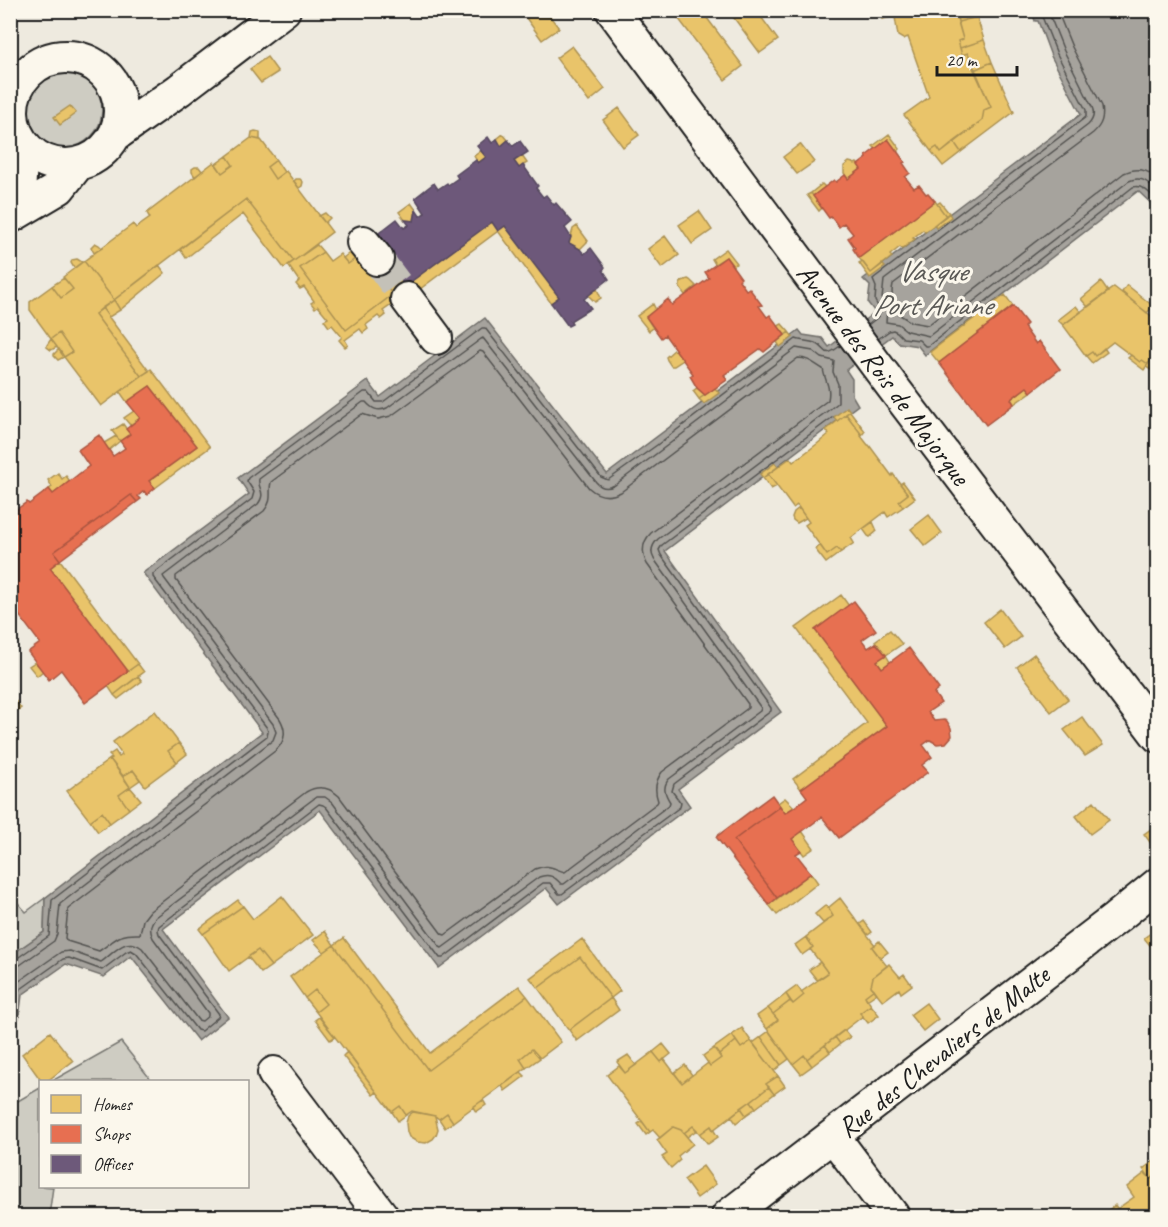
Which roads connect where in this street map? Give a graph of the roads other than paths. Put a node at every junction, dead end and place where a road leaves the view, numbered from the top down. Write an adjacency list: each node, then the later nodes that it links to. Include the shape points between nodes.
1 (284, 10): 4 (street)
2 (612, 10): 11 (street, Avenue des Rois de Majorque)
3 (112, 83): 4 (street, via 147,96); 5 (street, via 119,100 120,118); 6 (street, via 101,70 69,57 36,66 23,78 11,110)
4 (179, 90): 5 (street)
5 (115, 135): 7 (street, via 96,156)
6 (22, 143): 7 (street, via 47,162); 8 (street)
7 (78, 164): 8 (street, via 59,188)
8 (14, 214)
9 (407, 299): 10 (street)
10 (436, 338)
11 (1158, 736)
12 (1158, 884): 14 (street, Rue des Chevaliers de Malte)
13 (274, 1073): 15 (street)
14 (833, 1136): 16 (street, Rue des Chevaliers de Malte); 17 (street)
15 (382, 1216)
16 (728, 1216)
17 (893, 1216)

